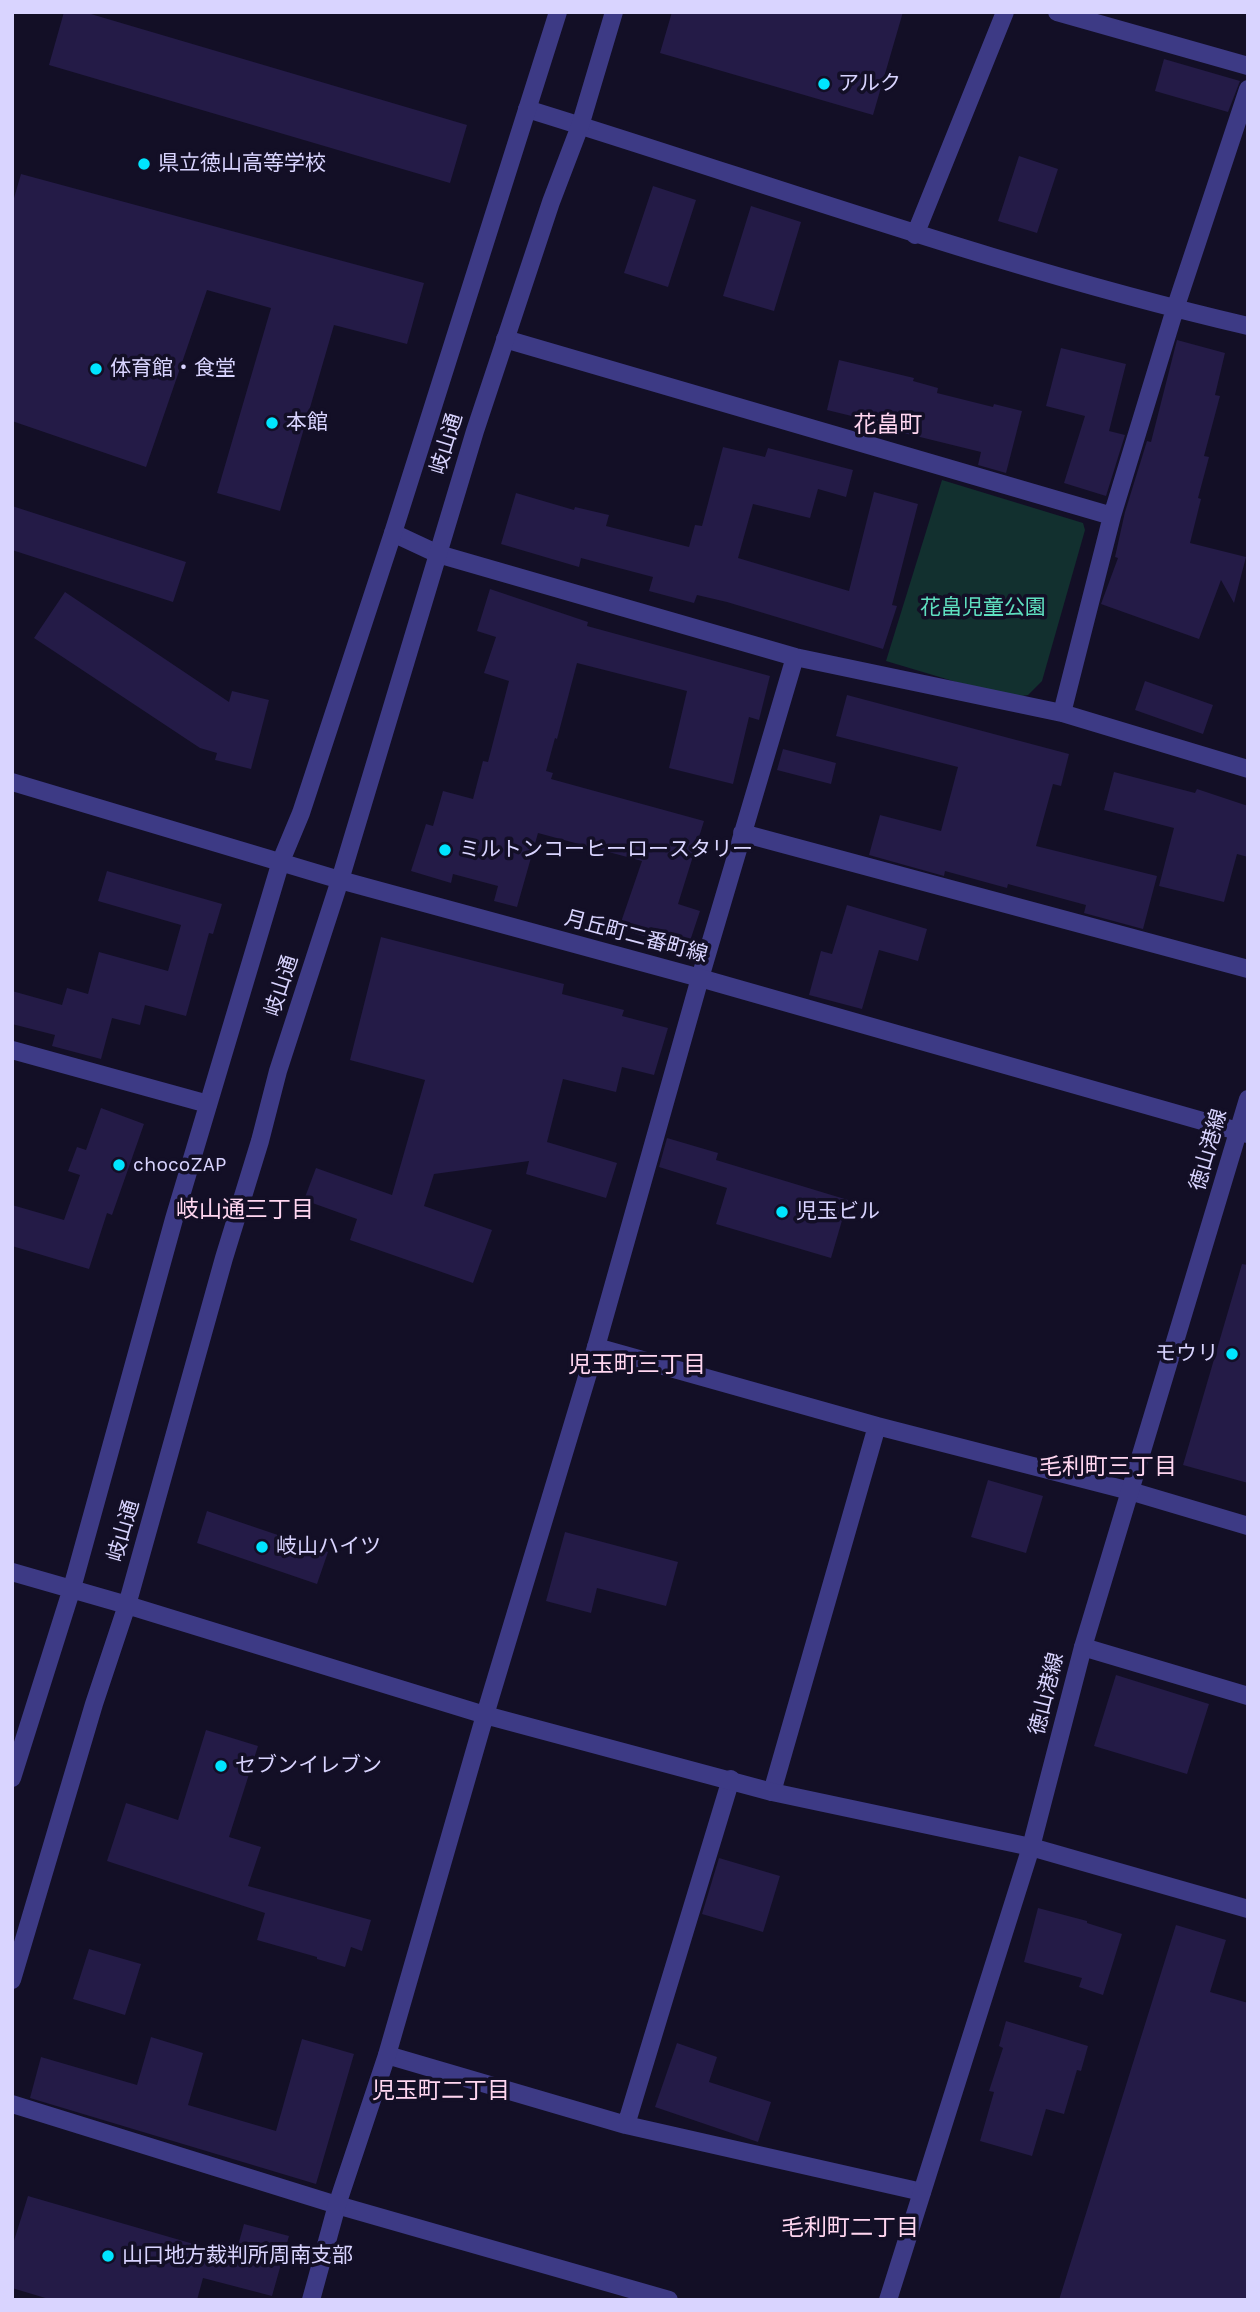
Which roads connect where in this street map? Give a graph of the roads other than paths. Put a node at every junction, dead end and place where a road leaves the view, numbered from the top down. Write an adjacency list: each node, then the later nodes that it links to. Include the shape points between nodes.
1 (558, 12): 7 (street, 岐山通)
2 (614, 12): 8 (street, 岐山通)
3 (1005, 12): 9 (street)
4 (1057, 12): 5 (street)
5 (1248, 66)
6 (1248, 89): 10 (street)
7 (527, 109): 8 (street); 14 (street, 岐山通)
8 (580, 126): 9 (street); 12 (street, 岐山通)
9 (915, 235): 10 (street)
10 (1175, 309): 11 (street); 13 (street)
11 (1248, 326)
12 (505, 339): 13 (street); 15 (street, 岐山通)
13 (1112, 516): 17 (street)
14 (393, 533): 15 (street); 21 (street, 岐山通)
15 (438, 554): 16 (street); 22 (street, 岐山通)
16 (795, 657): 17 (street); 20 (street)
17 (1062, 713): 18 (street)
18 (1248, 769)
19 (12, 782): 21 (street, 月丘町二番町線)
20 (742, 833): 23 (street); 24 (street)
21 (281, 861): 22 (street, 月丘町二番町線); 27 (street, 岐山通)
22 (340, 880): 24 (street, 月丘町二番町線); 35 (street, 岐山通, via 278,1071)
23 (1248, 969)
24 (699, 978): 28 (street, 月丘町二番町線); 29 (street)
25 (12, 1050): 27 (street)
26 (1248, 1098): 28 (street, 徳山港線)
27 (208, 1104): 34 (street, 岐山通)
28 (1243, 1133): 31 (street, 徳山港線)
29 (596, 1347): 30 (street); 38 (street)
30 (877, 1426): 31 (street); 41 (street)
31 (1130, 1491): 32 (street); 36 (street, 徳山港線)
32 (1248, 1526)
33 (12, 1572): 34 (street)
34 (72, 1588): 35 (street); 39 (street, 岐山通)
35 (127, 1605): 38 (street); 44 (street, 岐山通)
36 (1083, 1647): 37 (street); 42 (street, 徳山港線)
37 (1248, 1696)
38 (485, 1715): 40 (street); 45 (street)
39 (12, 1778)
40 (731, 1779): 41 (street); 47 (street)
41 (772, 1792): 42 (street)
42 (1031, 1847): 43 (street); 48 (street, 徳山港線)
43 (1248, 1909)
44 (12, 1980)
45 (387, 2054): 47 (street); 49 (street)
46 (12, 2104): 49 (street)
47 (626, 2124): 48 (street)
48 (922, 2192): 52 (street, 徳山港線)
49 (337, 2205): 50 (street); 51 (street)
50 (311, 2300)
51 (668, 2300)
52 (888, 2300)

